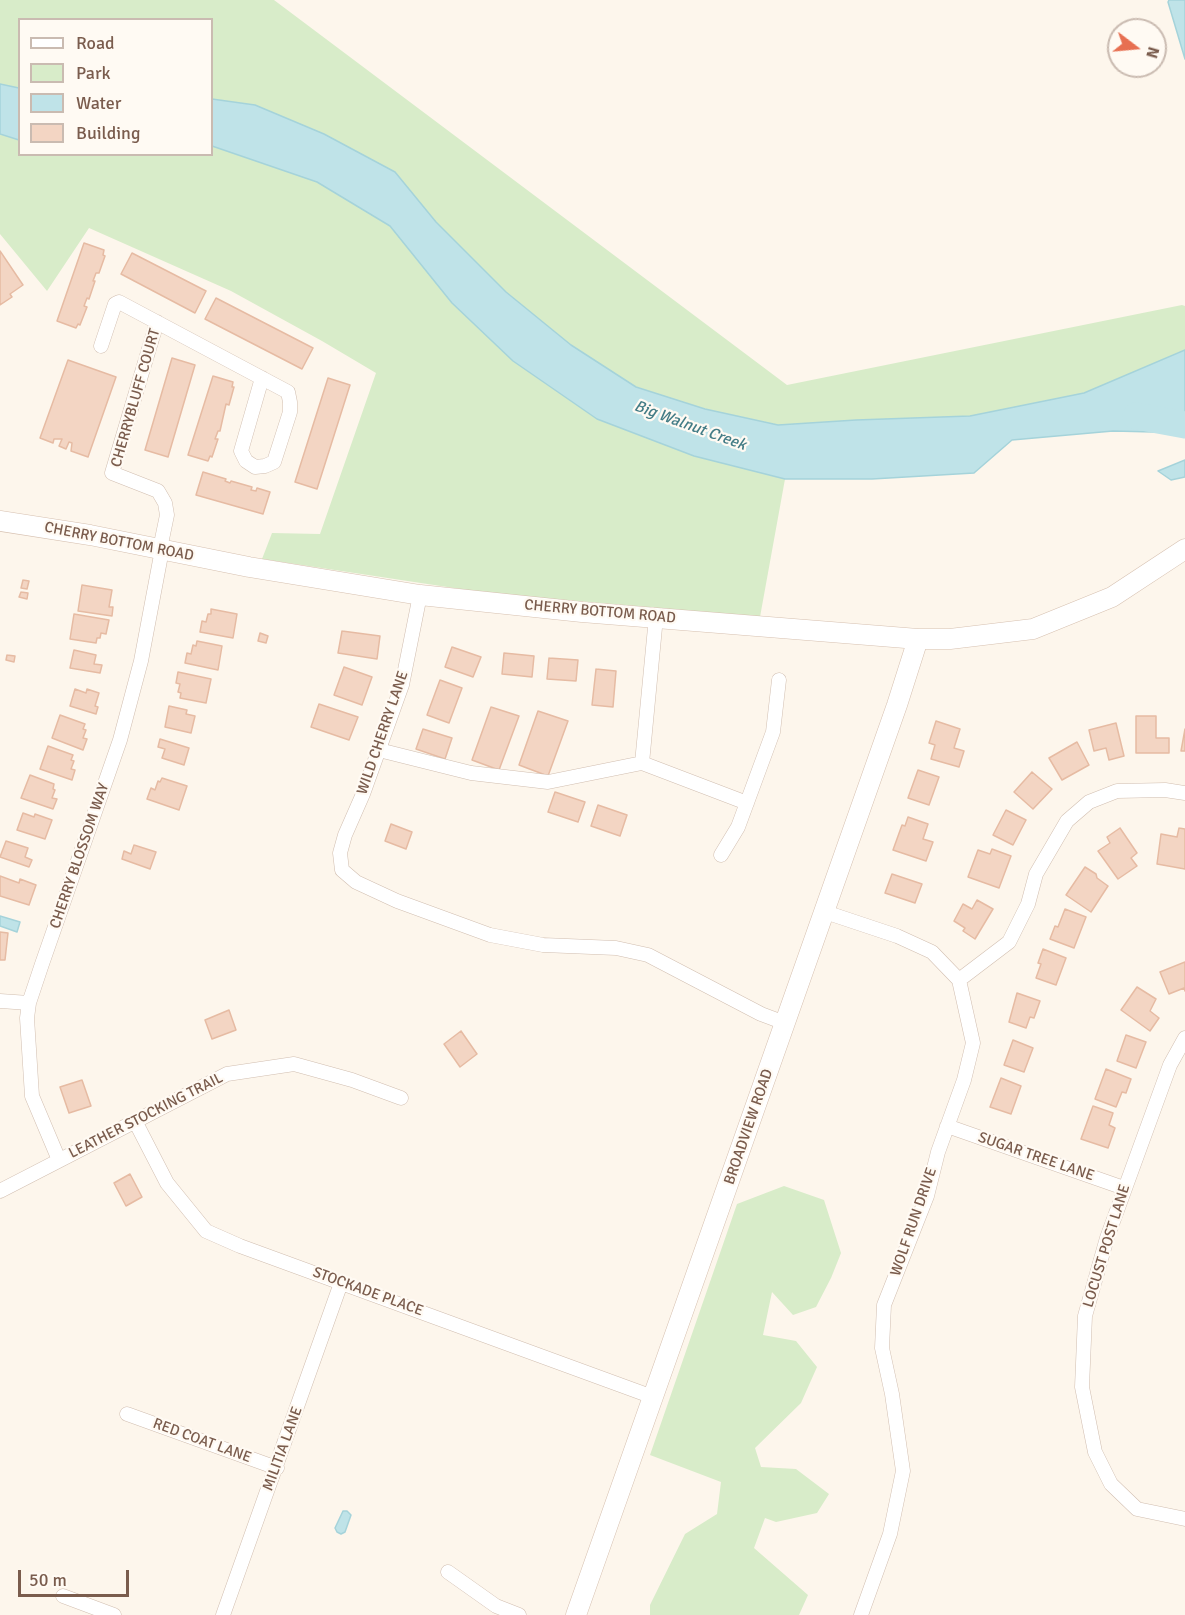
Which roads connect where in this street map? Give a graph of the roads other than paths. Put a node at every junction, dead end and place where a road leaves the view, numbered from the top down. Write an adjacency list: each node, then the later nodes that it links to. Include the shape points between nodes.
1 (158, 322): 2 (street, CHERRYBLUFF COURT, via 119,302); 3 (street, CHERRYBLUFF COURT); 6 (street, CHERRYBLUFF COURT, via 112,473 158,491 167,515)
2 (101, 346)
3 (262, 378): 3 (street, CHERRYBLUFF COURT, via 288,392 291,402 274,462 255,466 246,461 241,451)
4 (0, 521): 6 (main road, CHERRY BOTTOM ROAD)
5 (1185, 549): 9 (main road, CHERRY BOTTOM ROAD, via 1112,597 1033,629)
6 (161, 550): 7 (main road, CHERRY BOTTOM ROAD); 19 (street, CHERRY BLOSSOM WAY, via 141,661 120,740)
7 (420, 595): 8 (main road, CHERRY BOTTOM ROAD); 11 (street, WILD CHERRY LANE, via 402,685)
8 (656, 617): 9 (main road, CHERRY BOTTOM ROAD); 12 (street)
9 (918, 639): 16 (main road, BROADVIEW ROAD)
10 (779, 680): 14 (street, via 773,732)
11 (379, 750): 12 (street, via 471,773 548,782); 20 (street, WILD CHERRY LANE, via 340,853 342,870 356,882 490,935 543,945 616,948 648,955)
12 (642, 763): 14 (street)
13 (1185, 793): 17 (street, via 1117,791 1089,802 1066,821 1036,874 1028,904 1009,942)
14 (747, 803): 15 (street)
15 (721, 855)
16 (825, 912): 17 (street, via 932,952); 20 (main road, BROADVIEW ROAD)
17 (959, 980): 24 (street, WOLF RUN DRIVE, via 973,1043)
18 (0, 1000): 19 (street)
19 (29, 1003): 25 (street, CHERRY BLOSSOM WAY, via 32,1096)
20 (785, 1023): 29 (main road, BROADVIEW ROAD)
21 (1185, 1038): 26 (street, LOCUST POST LANE, via 1170,1065)
22 (401, 1098): 23 (street, LEATHER STOCKING TRAIL, via 294,1064 227,1074)
23 (135, 1121): 25 (street, LEATHER STOCKING TRAIL); 28 (street, STOCKADE PLACE, via 167,1184 206,1231)
24 (947, 1126): 26 (street, SUGAR TREE LANE); 39 (street, WOLF RUN DRIVE, via 927,1196 884,1305 882,1348 903,1472 890,1534)
25 (59, 1160): 27 (street, LEATHER STOCKING TRAIL)
26 (1124, 1188): 32 (street, LOCUST POST LANE, via 1085,1316 1082,1387 1095,1452 1111,1484 1137,1509)
27 (0, 1191)
28 (341, 1283): 29 (street, STOCKADE PLACE); 31 (street, MILITIA LANE)
29 (653, 1397): 38 (main road, BROADVIEW ROAD)
30 (128, 1414): 31 (street, RED COAT LANE)
31 (277, 1467): 36 (street, MILITIA LANE)
32 (1185, 1519)
33 (448, 1572): 37 (street, via 496,1606)
34 (63, 1596): 35 (street)
35 (114, 1615)
36 (223, 1615)
37 (519, 1615)
38 (576, 1615)
39 (861, 1615)

